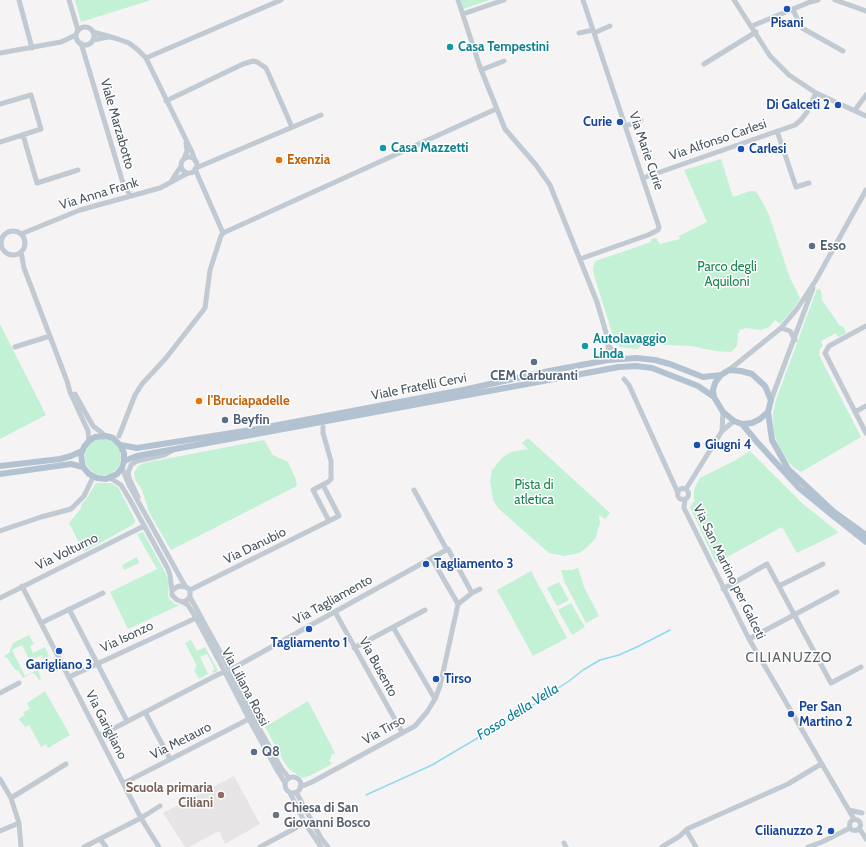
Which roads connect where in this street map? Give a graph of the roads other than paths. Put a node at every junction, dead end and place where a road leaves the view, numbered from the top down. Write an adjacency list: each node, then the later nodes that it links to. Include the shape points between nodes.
1 (19, 0): 25 (street)
2 (69, 0): 16 (street)
3 (281, 0): 29 (street)
4 (458, 0): 13 (street)
5 (504, 0): 13 (street)
6 (583, 0): 17 (street, Via Marie Curie)
7 (734, 0): 15 (street)
8 (818, 0): 10 (street)
9 (835, 0): 12 (street)
10 (810, 1): 11 (street)
11 (793, 10): 15 (street); 26 (street, via 802,28)
12 (866, 11)
13 (463, 14): 32 (street)
14 (610, 26): 17 (street)
15 (752, 26): 19 (street)
16 (79, 31): 18 (street, via 88,27); 23 (street); 24 (street)
17 (593, 31): 20 (street); 42 (street, Via Marie Curie)
18 (93, 32): 21 (street); 22 (street)
19 (756, 32): 31 (street); 33 (street, via 770,56 790,75)
20 (579, 33)
21 (111, 37): 22 (street); 29 (street, via 128,43)
22 (92, 41): 24 (street); 28 (street)
23 (61, 42): 24 (street); 25 (street)
24 (80, 43): 28 (street, Viale Marzabotto)
25 (32, 48): 27 (street)
26 (843, 50)
27 (0, 53)
28 (86, 58): 56 (street, Viale Marzabotto, via 122,180)
29 (146, 58): 35 (street)
30 (504, 61): 32 (street)
31 (704, 64)
32 (481, 70): 37 (street)
33 (816, 93): 38 (street); 44 (street, Via Alfonso Carlesi, via 801,120 795,125)
34 (866, 95): 38 (street)
35 (166, 100): 43 (street, via 253,61 266,68); 47 (street)
36 (0, 104): 45 (street, via 31,95 41,129)
37 (496, 109): 58 (street); 63 (street, via 505,129 550,185)
38 (856, 110): 40 (street)
39 (321, 115): 43 (street, Via Anna Frank)
40 (866, 116)
41 (641, 120): 42 (street)
42 (626, 126): 52 (street, Via Marie Curie)
43 (292, 127): 50 (street, Via Anna Frank)
44 (777, 131): 52 (street, Via Alfonso Carlesi); 54 (street, Via Alfonso Carlesi, via 796,187)
45 (23, 135): 46 (street); 51 (street, via 37,183)
46 (0, 142)
47 (186, 142): 48 (street, Via Anna Frank); 50 (street)
48 (184, 159): 49 (street, Via Anna Frank); 50 (street, via 191,158)
49 (181, 166): 50 (street, via 183,171); 53 (street, Via Anna Frank)
50 (195, 168): 53 (street, Via Anna Frank); 58 (street)
51 (78, 170)
52 (643, 178): 63 (street, Via Marie Curie, via 659,229)
53 (171, 181): 56 (street, Via Anna Frank, via 160,188)
54 (809, 183)
55 (866, 190): 65 (street)
56 (130, 196): 57 (street, Via Anna Frank, via 62,217)
57 (33, 230): 59 (street, Via Anna Frank); 60 (street)
58 (224, 232): 90 (street, via 210,270 205,308 142,384)
59 (21, 234): 60 (street); 62 (street, via 9,231 1,239 3,251)
60 (25, 241): 61 (street)
61 (21, 252): 62 (street); 64 (street)
62 (14, 256): 64 (street)
63 (580, 259): 70 (street, via 597,302)
64 (24, 268): 68 (street)
65 (816, 280): 67 (street); 69 (street)
66 (866, 327): 83 (street, via 825,350)
67 (781, 328): 69 (street, via 790,331); 74 (street)
68 (50, 336): 71 (street); 77 (street)
69 (795, 340): 79 (street)
70 (608, 345): 72 (street); 73 (street)
71 (15, 347)
72 (621, 359): 73 (main road, Viale Fratelli Cervi); 75 (main road, Viale Fratelli Cervi, via 655,360 703,377)
73 (608, 360): 92 (main road, Viale Fratelli Cervi, via 257,429 137,448)
74 (729, 370): 75 (main road, Viale Fratelli Cervi); 79 (main road, via 752,374 765,386)
75 (721, 375): 78 (main road, via 715,383)
76 (624, 379): 100 (street, Via San Martino per Galceti)
77 (67, 381): 89 (street, via 93,426); 91 (street, via 88,431)
78 (714, 397): 81 (main road, Viale Fratelli Cervi); 93 (main road, Viale Fratelli Cervi, via 698,386 652,368 619,367)
79 (772, 400): 82 (main road)
80 (866, 406): 83 (street)
81 (723, 412): 84 (main road, Viale Fratelli Cervi); 87 (street)
82 (768, 412): 85 (main road, via 760,420); 112 (main road, via 772,440 788,469 834,512)
83 (855, 412): 88 (street)
84 (734, 421): 85 (main road, Viale Fratelli Cervi); 87 (street)
85 (742, 424): 113 (main road, Viale Fratelli Cervi, via 800,488)
86 (323, 427): 103 (street, via 332,472 331,479)
87 (722, 431): 104 (street)
88 (866, 433)
89 (106, 436): 91 (main road); 92 (main road, Viale Fratelli Cervi, via 116,440)
90 (119, 436)
91 (89, 441): 94 (main road)
92 (120, 445): 95 (main road)
93 (174, 450): 95 (main road, Viale Fratelli Cervi, via 137,456); 108 (street, via 133,462 131,465 129,478)
94 (82, 451): 96 (main road, via 60,459); 97 (main road)
95 (124, 461): 98 (main road)
96 (0, 466)
97 (83, 467): 99 (main road, via 71,464); 101 (main road)
98 (122, 468): 102 (main road); 108 (street)
99 (0, 474)
100 (671, 476): 104 (street, Via San Martino per Galceti, via 677,485); 106 (street, Via San Martino per Galceti)
101 (93, 477): 102 (main road); 111 (street, via 84,496 71,509)
102 (110, 478): 110 (street, via 122,485)
103 (323, 485): 109 (street, via 339,516); 109 (street, via 313,490)
104 (684, 489): 106 (street); 107 (street, Via San Martino per Galceti, via 689,495)
105 (414, 490): 114 (street)
106 (678, 493): 107 (street, Via San Martino per Galceti, via 680,499)
107 (685, 499): 121 (street, Via San Martino per Galceti, via 684,508)
108 (140, 507): 118 (street)
109 (329, 521): 123 (street, Via Danubio)
110 (144, 526): 117 (street, Via Volturno); 122 (street, via 168,569)
111 (0, 531)
112 (866, 535)
113 (866, 542)
114 (447, 550): 115 (street, Via Tagliamento); 126 (street)
115 (432, 559): 130 (street); 133 (street, Via Tagliamento)
116 (823, 564): 119 (street)
117 (22, 586): 128 (street, Via Volturno); 136 (street, Via Garigliano)
118 (185, 586): 122 (street); 123 (street)
119 (779, 586): 121 (street, via 767,564); 134 (street)
120 (480, 589): 126 (street)
121 (723, 589): 138 (street, Via San Martino per Galceti)
122 (172, 590): 129 (street, Via Liliana Rossi, via 174,598)
123 (190, 590): 127 (street, Via Liliana Rossi)
124 (837, 592): 134 (street)
125 (103, 593): 131 (street)
126 (472, 593): 130 (street)
127 (190, 597): 129 (street); 142 (street, Via Liliana Rossi)
128 (0, 598)
129 (183, 602): 135 (street, Via Liliana Rossi)
130 (458, 604): 146 (street, Via Tirso)
131 (69, 609): 136 (street); 140 (street)
132 (425, 610): 137 (street)
133 (335, 612): 139 (street, Via Busento); 142 (street, Via Tagliamento)
134 (794, 614): 138 (street); 141 (street, via 831,683)
135 (196, 618): 140 (street, Via Isonzo); 142 (street, Via Liliana Rossi)
136 (40, 623): 143 (street, Via Garigliano)
137 (393, 627): 139 (street); 146 (street)
138 (749, 639): 154 (street, Via San Martino per Galceti)
139 (354, 648): 150 (street, Via Busento)
140 (97, 664): 143 (street, Via Isonzo); 149 (street)
141 (861, 667)
142 (228, 671): 147 (street, Via Tagliamento); 148 (street, Via Liliana Rossi); 156 (street, Via Liliana Rossi)
143 (69, 677): 151 (street, Via Garigliano)
144 (19, 683): 145 (street)
145 (0, 693)
146 (435, 699): 150 (street, Via Tirso, via 415,726)
147 (145, 712): 149 (street, Via Tagliamento); 152 (street)
148 (249, 719): 152 (street, Via Metauro); 156 (street, Via Liliana Rossi, via 277,770)
149 (127, 721): 151 (street, Via Tagliamento)
150 (402, 732): 158 (street, Via Tirso, via 312,782)
151 (99, 736): 157 (street, Via Garigliano)
152 (170, 759): 157 (street, Via Metauro)
153 (66, 764): 160 (street)
154 (821, 764): 162 (street, Via San Martino per Galceti); 170 (street, via 788,784)
155 (0, 779): 160 (street)
156 (287, 781): 158 (street, via 294,778); 159 (street, Via Liliana Rossi, via 286,790)
157 (124, 783): 164 (street, Via Garigliano)
158 (300, 785): 159 (street)
159 (293, 793): 167 (street); 180 (street, Via Liliana Rossi)
160 (11, 798): 166 (street)
161 (160, 806): 164 (street)
162 (849, 810): 163 (street); 165 (street, Via San Martino per Galceti)
163 (864, 812): 165 (street)
164 (141, 818): 172 (street); 177 (street, Via Garigliano)
165 (856, 819): 168 (street, via 851,820); 169 (street, via 861,823)
166 (19, 823): 171 (street); 174 (street)
167 (305, 823): 178 (street); 179 (street)
168 (850, 826): 169 (street, via 855,830); 183 (street)
169 (859, 828): 173 (street)
170 (686, 830): 181 (street); 182 (street)
171 (0, 831)
172 (100, 839): 175 (street); 176 (street)
173 (866, 839)
174 (21, 847)
175 (84, 847)
176 (106, 847)
177 (159, 847)
178 (260, 847)
179 (321, 847)
180 (328, 847)
181 (662, 847)
182 (696, 847)
183 (808, 847)

